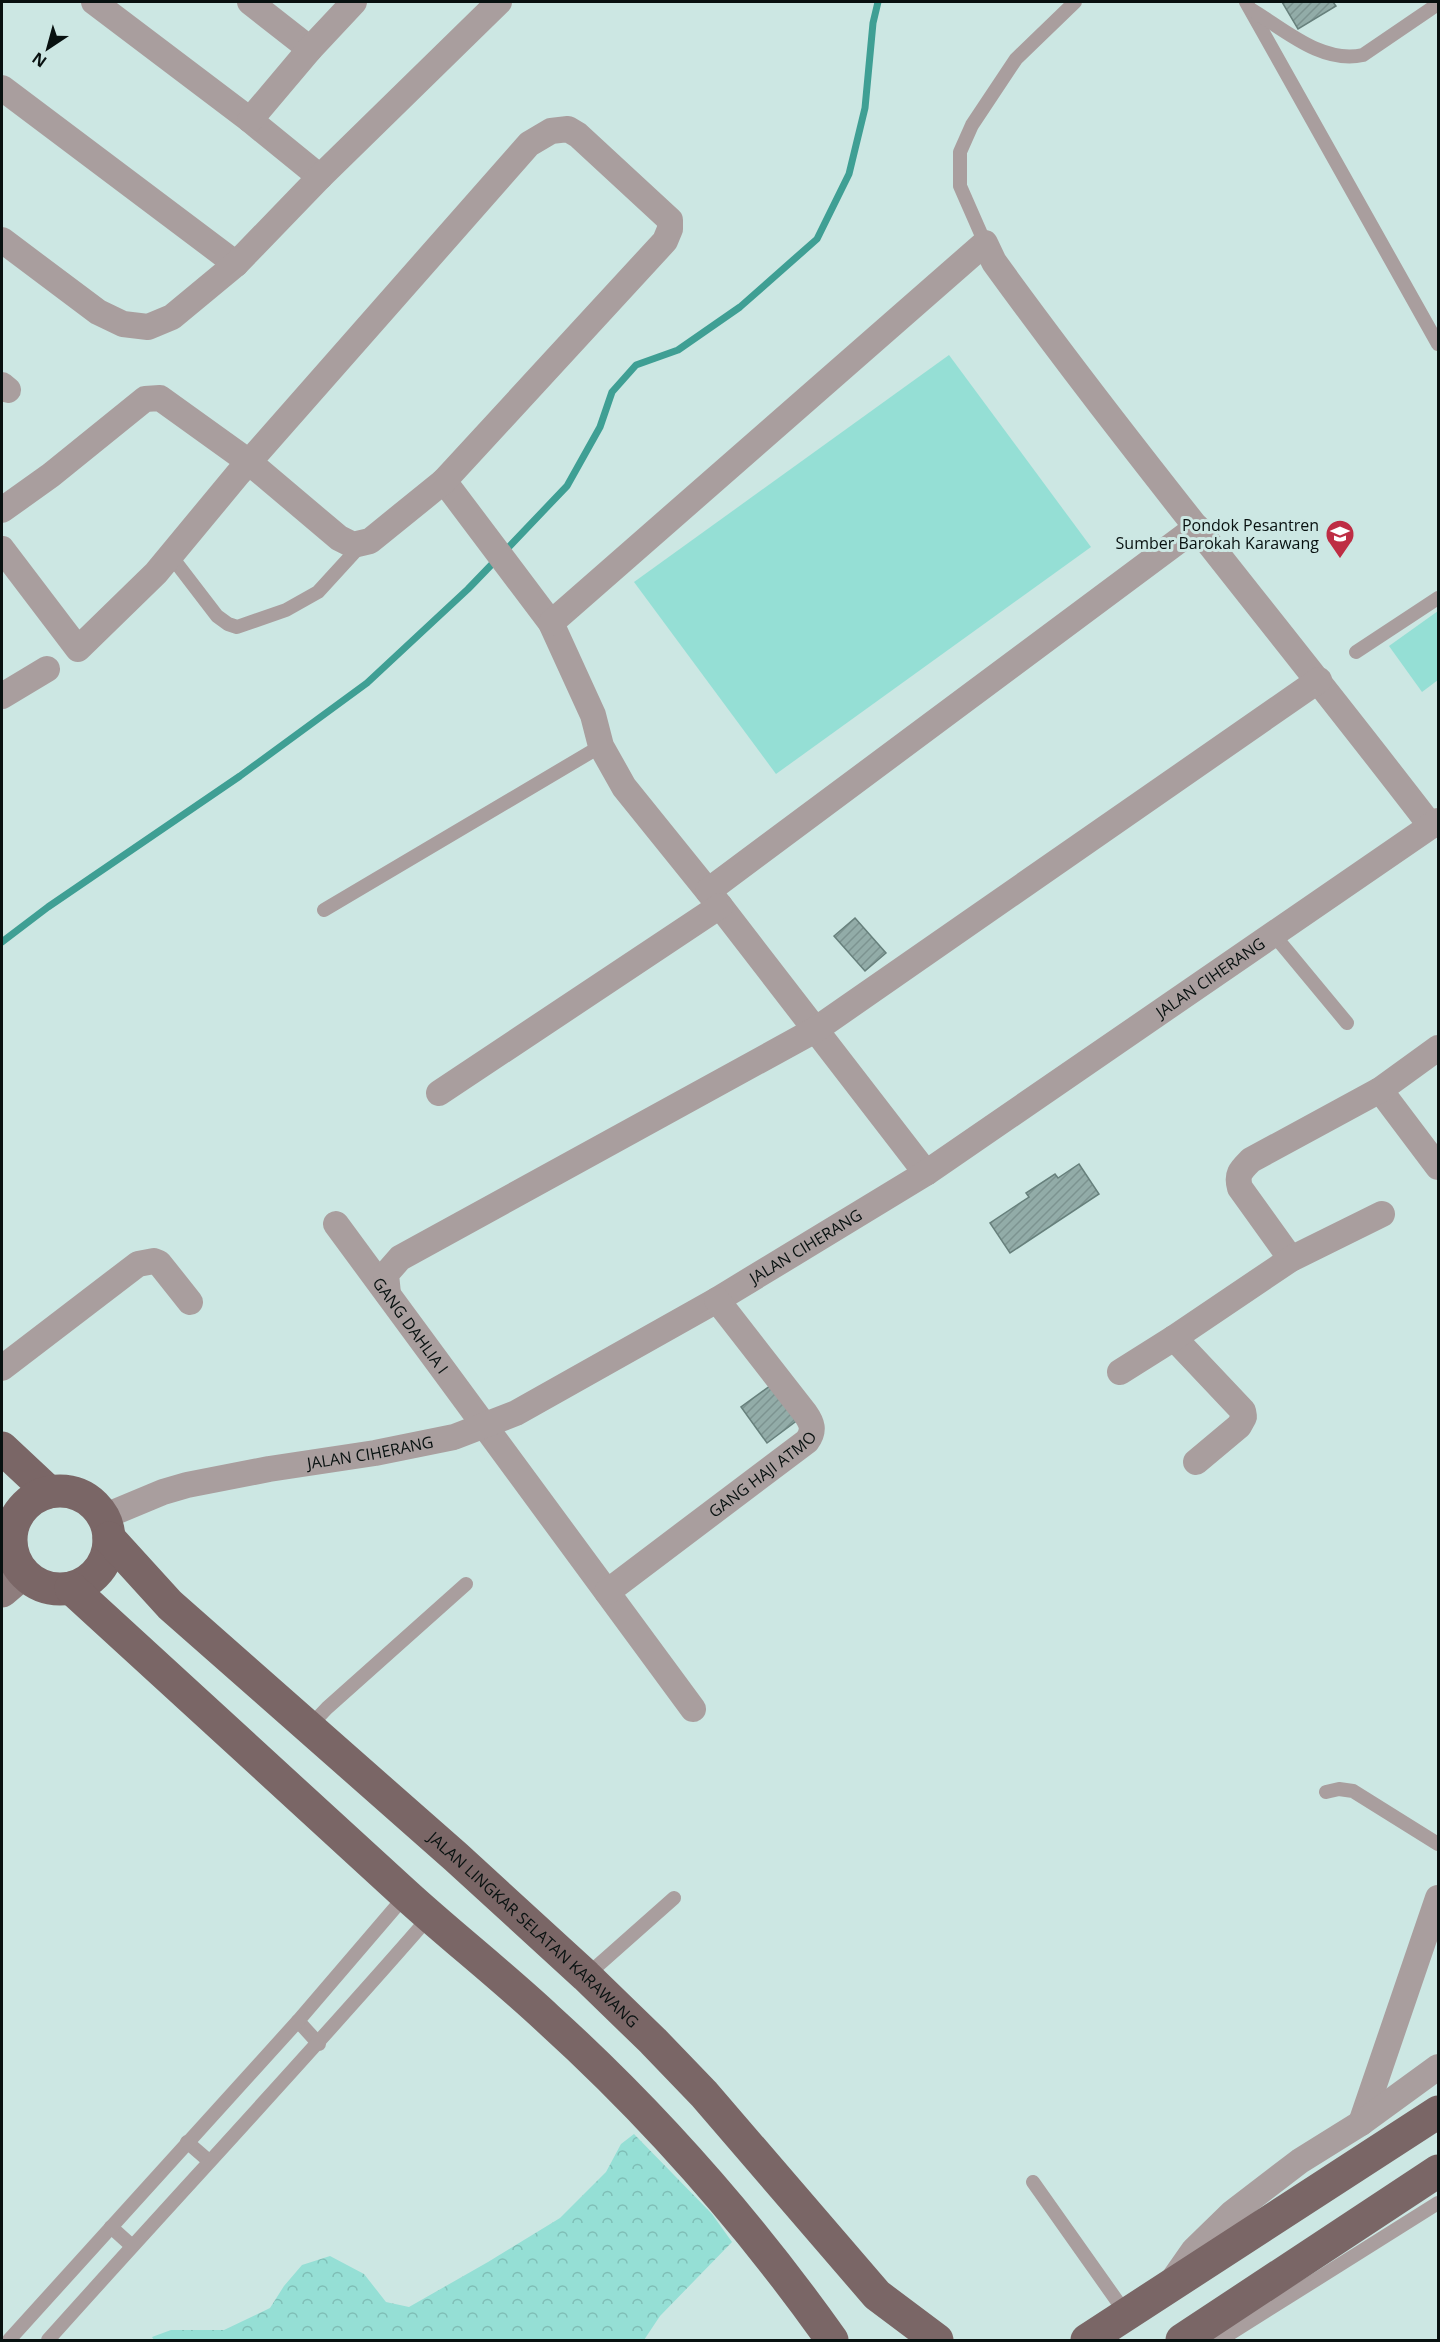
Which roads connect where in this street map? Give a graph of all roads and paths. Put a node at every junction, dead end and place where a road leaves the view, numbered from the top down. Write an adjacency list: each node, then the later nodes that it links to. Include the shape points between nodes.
1 (94, 2): 10 (street)
2 (250, 2): 8 (street)
3 (354, 2): 8 (street)
4 (499, 2): 11 (street)
5 (1075, 2): 13 (lane, via 1016,59 972,125 960,152 960,186)
6 (1438, 3): 7 (lane, via 1363,55 1349,58 1317,50)
7 (1248, 5): 15 (lane)
8 (310, 49): 10 (street)
9 (2, 88): 14 (street)
10 (250, 120): 11 (street)
11 (320, 177): 14 (street)
12 (2, 240): 14 (street, via 98,312 123,324 148,327 172,317)
13 (985, 243): 20 (street, via 1012,287); 25 (street)
14 (236, 264)
15 (1435, 328): 16 (lane)
16 (1438, 344)
17 (249, 462): 18 (street, via 530,144 551,131 568,129 662,211 670,220 670,229 665,241); 19 (street, via 160,398 150,397); 21 (street, via 339,538); 23 (street)
18 (444, 481): 21 (street); 25 (street)
19 (2, 510)
20 (1197, 527): 28 (street); 32 (street)
21 (362, 545): 23 (lane, via 318,592 286,610 237,627 217,616)
22 (2, 549): 23 (street, via 78,649)
23 (171, 556)
24 (1438, 598): 26 (lane)
25 (551, 623): 30 (street, via 593,715)
26 (1356, 651)
27 (47, 669): 29 (street)
28 (1319, 680): 31 (street); 36 (street)
29 (2, 696)
30 (601, 747): 32 (street, via 624,787); 33 (lane)
31 (1435, 823): 34 (street, JALAN CIHERANG)
32 (714, 899): 36 (street); 39 (street)
33 (324, 910)
34 (1274, 935): 35 (lane); 41 (street, JALAN CIHERANG)
35 (1347, 1023)
36 (815, 1030): 41 (street); 45 (street, via 400,1258 386,1274)
37 (1438, 1048): 38 (street)
38 (1380, 1090): 40 (street); 44 (street, via 1251,1160 1239,1171 1240,1188)
39 (439, 1093)
40 (1438, 1167)
41 (926, 1173): 46 (street, JALAN CIHERANG)
42 (1382, 1214): 44 (street)
43 (336, 1224): 45 (street, GANG DAHLIA I)
44 (1291, 1259): 48 (street)
45 (388, 1294): 51 (street, GANG DAHLIA I)
46 (717, 1300): 51 (street, JALAN CIHERANG, via 516,1413); 60 (street, GANG HAJI ATMO, via 805,1413 813,1429 811,1436)
47 (190, 1302): 49 (street, via 159,1263 138,1264)
48 (1174, 1338): 50 (street); 53 (street, via 1243,1411 1239,1426)
49 (2, 1368)
50 (1120, 1372)
51 (484, 1427): 56 (street, JALAN CIHERANG, via 375,1453 187,1485 163,1492); 60 (street, GANG DAHLIA I)
52 (2, 1448): 54 (main road)
53 (1196, 1462)
54 (49, 1492): 55 (main road, via 30,1500); 56 (main road, via 70,1492 90,1500)
55 (6, 1525): 57 (main road, via 15,1560)
56 (106, 1527): 59 (main road, via 107,1554 100,1570); 62 (main road, JALAN LINGKAR SELATAN KARAWANG, via 170,1605)
57 (12, 1582): 59 (main road)
58 (466, 1584): 62 (lane)
59 (70, 1588): 67 (main road)
60 (607, 1592): 61 (street, GANG DAHLIA I)
61 (693, 1710)
62 (309, 1727): 68 (main road, JALAN LINGKAR SELATAN KARAWANG)
63 (1326, 1792): 64 (lane, via 1353,1791)
64 (1438, 1844)
65 (674, 1898): 68 (lane)
66 (1438, 1898): 73 (street)
67 (418, 1905): 69 (lane); 70 (lane); 85 (main road, via 547,2018 645,2114 713,2187)
68 (586, 1976): 86 (main road, JALAN LINGKAR SELATAN KARAWANG, via 704,2094 878,2295)
69 (298, 2021): 70 (lane); 74 (lane)
70 (319, 2044): 75 (lane)
71 (1438, 2067): 73 (street)
72 (1438, 2112): 81 (main road)
73 (1361, 2123): 81 (street, via 1300,2161 1232,2213 1194,2250)
74 (187, 2142): 75 (lane); 79 (lane)
75 (209, 2161): 80 (lane)
76 (1438, 2170): 88 (main road)
77 (1033, 2182): 82 (lane)
78 (1438, 2203): 89 (lane)
79 (111, 2227): 80 (lane); 83 (lane)
80 (132, 2246): 84 (lane)
81 (1164, 2292): 82 (main road)
82 (1127, 2315): 87 (main road)
83 (9, 2340)
84 (48, 2340)
85 (832, 2340)
86 (937, 2340)
87 (1087, 2340)
88 (1182, 2340)
89 (1220, 2340)

